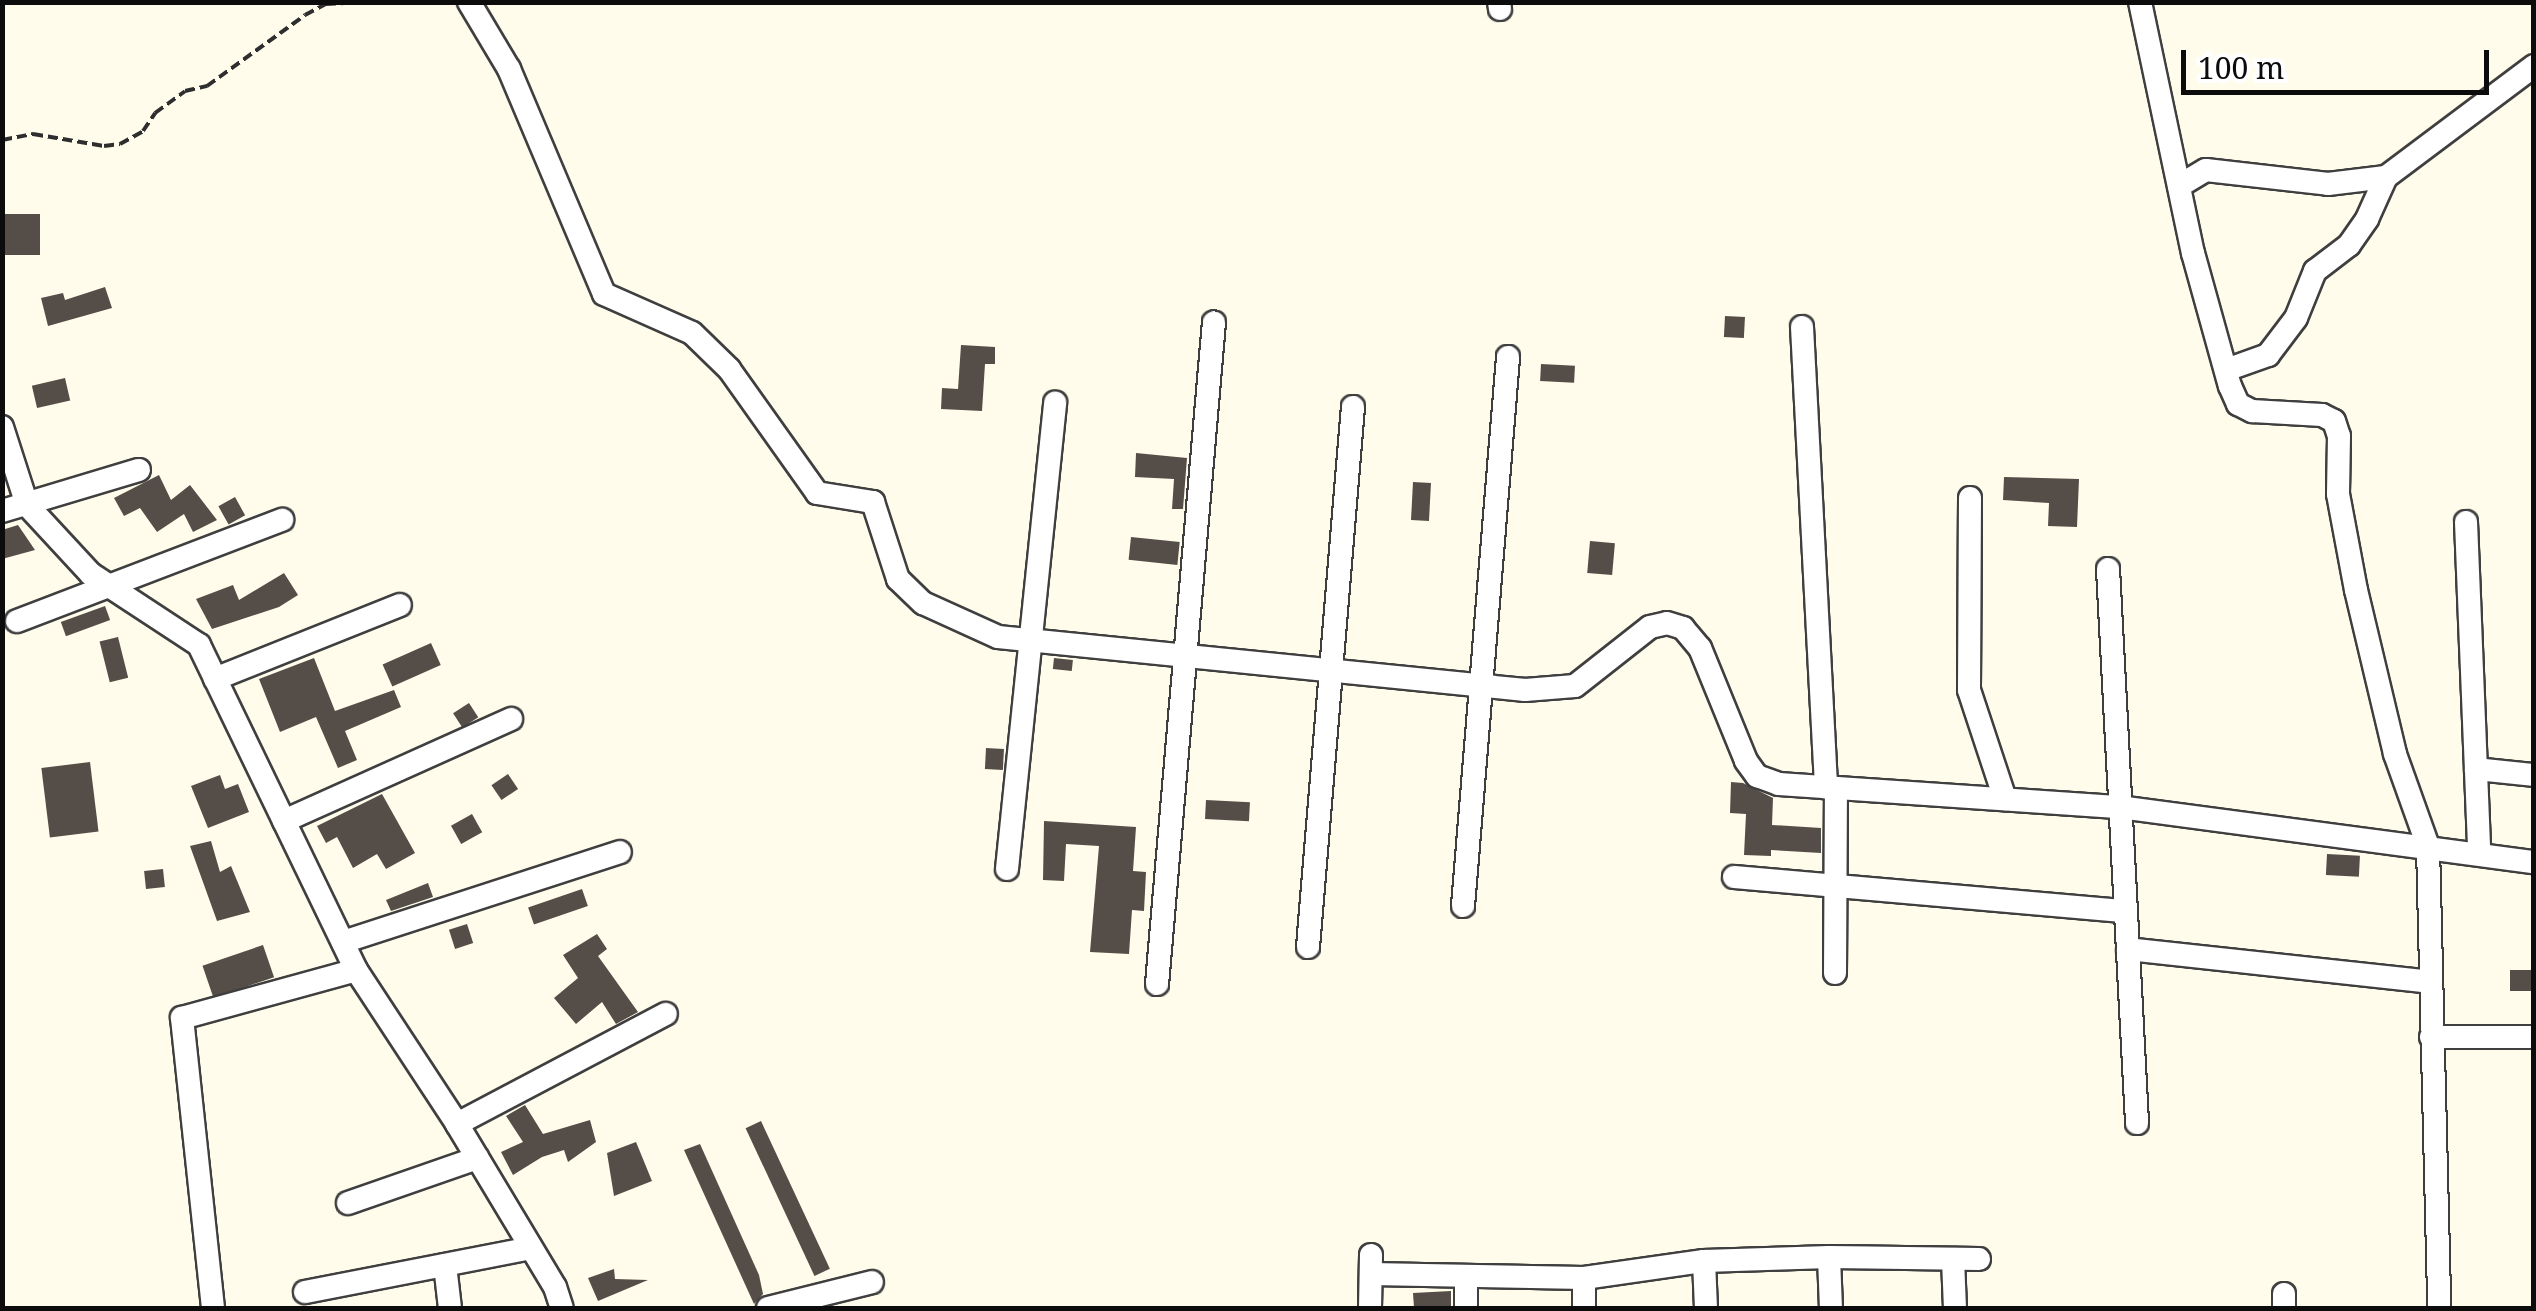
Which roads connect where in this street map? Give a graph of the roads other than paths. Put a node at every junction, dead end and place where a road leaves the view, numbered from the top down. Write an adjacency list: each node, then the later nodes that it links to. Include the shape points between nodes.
1 (469, 2): 23 (street, via 510,69 604,294 692,332 729,369 817,493 873,502 898,579 924,602 998,637)
2 (2140, 2): 5 (street)
3 (2534, 66): 4 (street)
4 (2386, 177): 5 (street, via 2328,184 2206,170); 9 (street, via 2367,219 2349,245 2315,271 2296,318 2268,355)
5 (2179, 186): 9 (street)
6 (1214, 322): 24 (street)
7 (1802, 327): 31 (street)
8 (1508, 358): 27 (street)
9 (2226, 370): 35 (street, via 2238,404 2252,411 2334,421 2338,494 2356,590 2395,754)
10 (1055, 402): 23 (street)
11 (1353, 407): 25 (street)
12 (2, 427): 15 (street)
13 (139, 470): 15 (street)
14 (1970, 498): 32 (street, via 1969,690)
15 (27, 505): 16 (street); 20 (street)
16 (2, 511)
17 (282, 520): 20 (street)
18 (2466, 522): 29 (street)
19 (2108, 568): 33 (street)
20 (108, 586): 22 (street); 26 (street, via 199,645)
21 (400, 604): 26 (street)
22 (17, 620)
23 (1031, 640): 24 (street); 39 (street)
24 (1186, 656): 25 (street); 50 (street)
25 (1331, 671): 27 (street); 45 (street)
26 (215, 679): 34 (street)
27 (1481, 686): 31 (street, via 1575,686 1650,626 1667,623 1683,628 1700,648 1736,745 1757,776); 42 (street)
28 (512, 719): 34 (street)
29 (2476, 768): 30 (street); 37 (street)
30 (2534, 775)
31 (1831, 787): 32 (street); 41 (street)
32 (2005, 799): 33 (street)
33 (2120, 807): 35 (street); 43 (street)
34 (284, 821): 44 (street)
35 (2428, 846): 37 (street); 49 (street)
36 (620, 852): 44 (street)
37 (2479, 852): 38 (street)
38 (2534, 862)
39 (1008, 869)
40 (1734, 877): 41 (street)
41 (1836, 886): 43 (street); 48 (street)
42 (1463, 906)
43 (2126, 911): 46 (street)
44 (343, 942): 47 (street)
45 (1308, 947)
46 (2128, 949): 49 (street); 54 (street)
47 (356, 970): 55 (street); 68 (street, via 182,1018)
48 (1835, 973)
49 (2430, 982): 53 (street)
50 (1157, 984)
51 (666, 1014): 55 (street)
52 (2534, 1036): 53 (street)
53 (2431, 1037): 78 (street)
54 (2137, 1123)
55 (457, 1124): 56 (street)
56 (478, 1158): 57 (street); 58 (street)
57 (348, 1203)
58 (531, 1248): 63 (street); 70 (street)
59 (1829, 1257): 60 (street); 62 (street); 76 (street)
60 (1953, 1259): 61 (street); 77 (street)
61 (1979, 1260)
62 (1704, 1261): 65 (street); 75 (street)
63 (445, 1265): 67 (street); 69 (street)
64 (1466, 1276): 65 (street); 72 (street, via 1371,1264); 73 (street)
65 (1584, 1278): 74 (street)
66 (872, 1282): 71 (street)
67 (305, 1292)
68 (213, 1308)
69 (450, 1308)
70 (562, 1308)
71 (768, 1308)
72 (1370, 1308)
73 (1466, 1308)
74 (1584, 1308)
75 (1706, 1308)
76 (1831, 1308)
77 (1955, 1308)
78 (2439, 1308)

